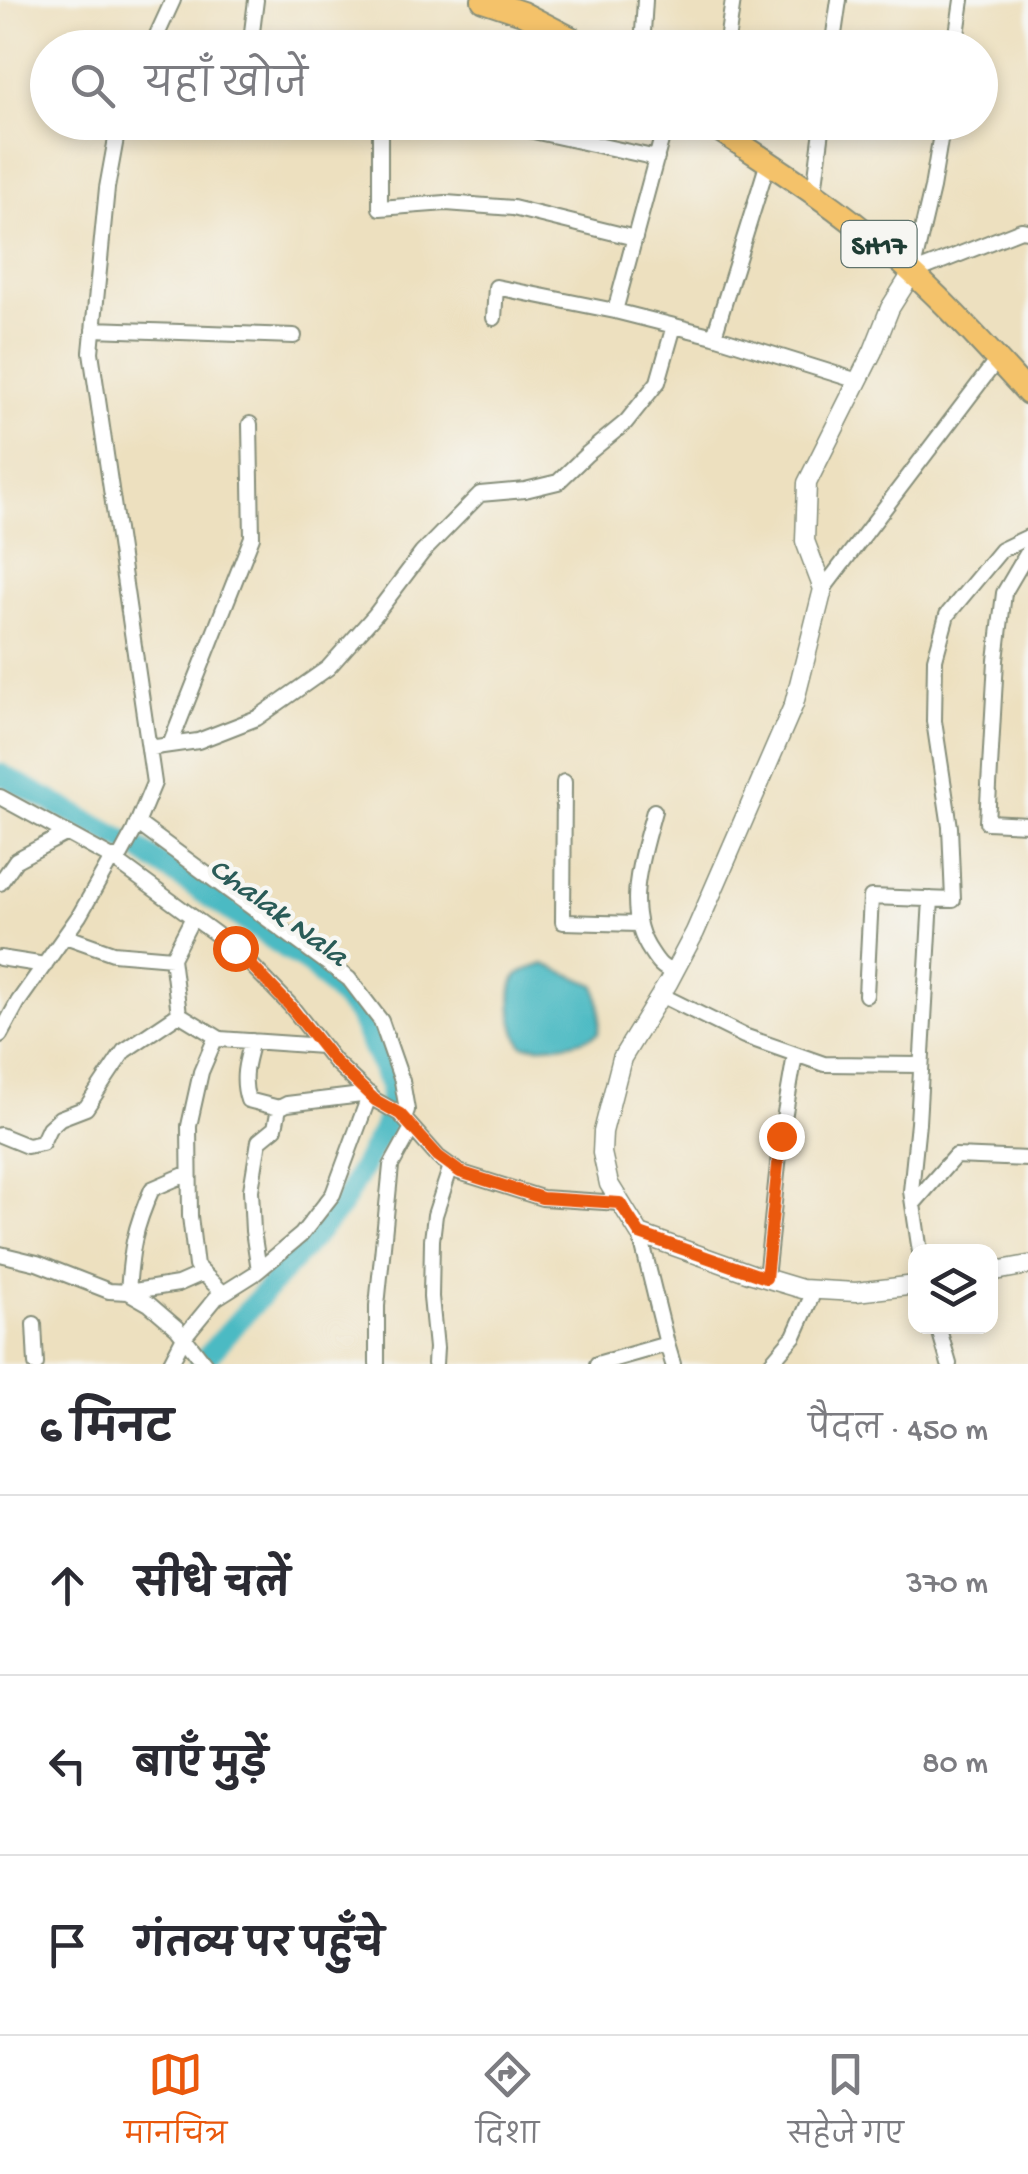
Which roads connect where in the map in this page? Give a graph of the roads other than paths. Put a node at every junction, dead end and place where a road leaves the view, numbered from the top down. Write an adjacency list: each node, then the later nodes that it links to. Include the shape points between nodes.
1 (173, 0): 8 (street)
2 (256, 0): 9 (street)
3 (484, 0): 10 (main road)
4 (645, 0): 11 (street)
5 (733, 0): 12 (street)
6 (839, 0): 13 (street)
7 (962, 0): 14 (street)
8 (159, 30)
9 (252, 30)
10 (554, 30)
11 (643, 30)
12 (729, 30)
13 (835, 30)
14 (958, 30)
15 (116, 140): 31 (street)
16 (380, 140): 26 (street, via 380,208 514,208)
17 (574, 140): 22 (street)
18 (662, 140): 22 (street)
19 (735, 140): 23 (main road, SH17)
20 (820, 140): 24 (street)
21 (940, 140): 27 (street)
22 (657, 158): 26 (street)
23 (768, 162): 24 (main road, SH17); 33 (street)
24 (814, 192): 27 (main road, SH17)
25 (1028, 231): 27 (street)
26 (635, 238): 28 (street)
27 (912, 273): 34 (main road, SH17); 35 (street)
28 (616, 311): 29 (street, via 496,287); 30 (street)
29 (494, 318)
30 (674, 326): 33 (street); 41 (street, via 658,382 626,422 558,482 480,494 328,668 257,718 198,741)
31 (93, 330): 32 (street); 42 (street)
32 (294, 336)
33 (714, 336): 35 (street)
34 (997, 360): 36 (main road, SH17); 40 (street)
35 (858, 381): 40 (street, via 806,483 805,541)
36 (1028, 394)
37 (250, 424): 41 (street, via 252,537)
38 (1028, 536): 51 (street, via 1001,550 948,615 935,658 934,721 953,900)
39 (1028, 552): 46 (street, via 1004,593 987,822)
40 (823, 589): 58 (street, via 794,704)
41 (170, 744): 42 (street)
42 (148, 748): 47 (street, via 154,783)
43 (564, 782): 53 (street, via 563,922)
44 (0, 797): 48 (street)
45 (654, 811): 53 (street, via 635,901)
46 (1028, 824)
47 (136, 827): 49 (street); 70 (street, via 349,979 380,1021 402,1080)
48 (67, 833): 49 (street); 50 (street, via 16,860)
49 (117, 856): 52 (street); 54 (street)
50 (0, 883)
51 (931, 899): 60 (street, via 871,897); 67 (street)
52 (193, 917): 56 (street); 65 (street, via 235,948)
53 (638, 924): 58 (street, via 661,968)
54 (65, 936): 56 (street, via 113,953); 57 (street)
55 (0, 958): 57 (street)
56 (172, 958): 61 (street)
57 (45, 965): 62 (street)
58 (674, 973): 59 (street)
59 (661, 994): 66 (street); 75 (street, via 622,1058 603,1132 602,1152)
60 (866, 995)
61 (180, 1014): 63 (street); 71 (street, via 124,1051 86,1108 60,1118 42,1143 27,1146)
62 (0, 1036)
63 (216, 1037): 64 (street); 74 (street, via 189,1126)
64 (252, 1042): 65 (street); 69 (street, via 244,1069 248,1100)
65 (322, 1046): 68 (street)
66 (796, 1055): 67 (street, via 824,1064); 84 (street)
67 (921, 1065): 76 (street)
68 (372, 1097): 69 (street); 70 (street); 81 (street, via 333,1194 301,1235)
69 (278, 1108): 81 (street, via 275,1128 259,1142 251,1190)
70 (405, 1120): 73 (street); 96 (street, via 391,1166 376,1306)
71 (0, 1135)
72 (1028, 1159): 76 (street, via 955,1156)
73 (451, 1166): 75 (street, via 542,1198); 97 (street, via 432,1240)
74 (189, 1173): 83 (street, via 196,1266); 87 (street, via 152,1189 131,1245)
75 (620, 1203): 77 (street)
76 (913, 1204): 78 (street)
77 (640, 1234): 84 (street); 92 (street)
78 (919, 1244)
79 (0, 1254): 87 (street)
80 (1028, 1265): 82 (street)
81 (259, 1270): 88 (street)
82 (998, 1271)
83 (203, 1273): 87 (street); 88 (street)
84 (766, 1278): 86 (street)
85 (908, 1286): 86 (street)
86 (816, 1290): 100 (street, via 794,1336)
87 (128, 1292): 91 (street)
88 (224, 1293): 91 (street)
89 (34, 1324): 93 (street)
90 (940, 1334): 101 (street)
91 (188, 1343): 94 (street); 95 (street)
92 (667, 1344): 98 (street); 99 (street)
93 (36, 1364)
94 (170, 1364)
95 (205, 1364)
96 (377, 1364)
97 (436, 1364)
98 (596, 1364)
99 (673, 1364)
100 (770, 1364)
101 (948, 1364)

